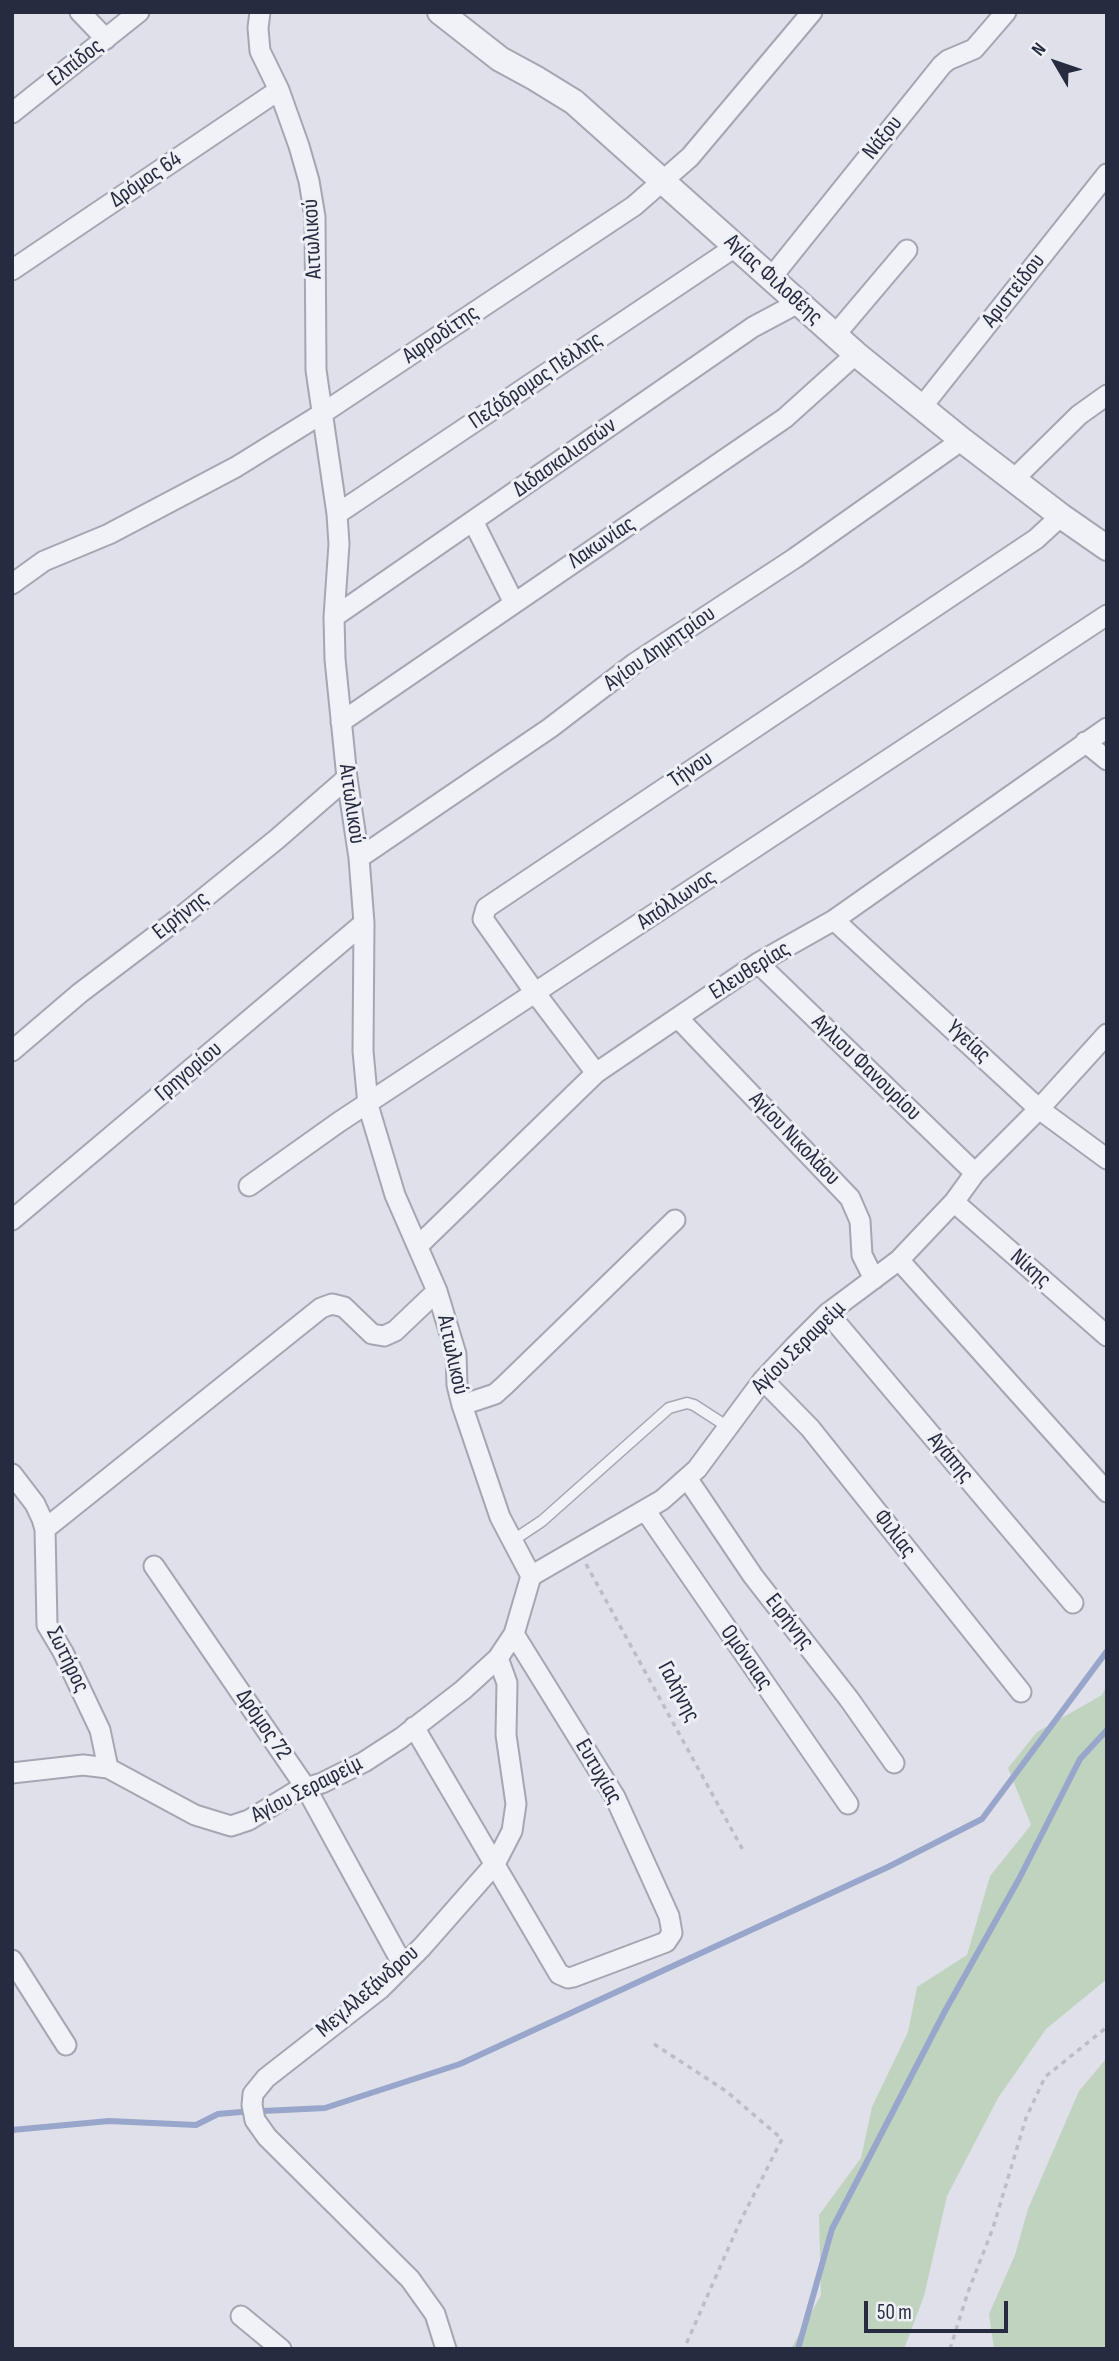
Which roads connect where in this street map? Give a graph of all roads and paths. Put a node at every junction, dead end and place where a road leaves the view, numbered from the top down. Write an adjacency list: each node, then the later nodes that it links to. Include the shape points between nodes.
1 (80, 12): 7 (street)
2 (139, 12): 7 (street, Ελπίδος)
3 (260, 12): 8 (street, Αιτωλικού, via 260,51)
4 (440, 12): 11 (street, Αγίας Φιλοθέης, via 500,60 574,102)
5 (812, 12): 11 (street, Αφροδίτης, via 690,157)
6 (1006, 12): 15 (street, Νάξου, via 974,49 942,65)
7 (106, 39): 9 (street, Ελπίδος)
8 (279, 90): 14 (street, Δρόμος 64); 21 (street, Αιτωλικού, via 309,181 315,217 316,370)
9 (12, 113)
10 (1107, 174): 20 (street, Αριστείδου)
11 (662, 183): 12 (street, Αγίας Φιλοθέης); 21 (street, Αφροδίτης)
12 (735, 247): 15 (street, Αγίας Φιλοθέης); 24 (street, Πεζόδρομος Πέλλης)
13 (907, 250): 17 (street)
14 (12, 270)
15 (771, 278): 16 (street, Αγίας Φιλοθέης)
16 (798, 303): 17 (street, Αγίας Φιλοθέης); 26 (street, Διδασκαλισσών, via 753,327)
17 (835, 335): 18 (street, Αγίας Φιλοθέης)
18 (856, 354): 20 (street, Αγίας Φιλοθέης); 29 (street, Λακωνίας, via 785,418)
19 (1107, 395): 23 (street, via 1079,415)
20 (922, 408): 22 (street, Αγίας Φιλοθέης)
21 (323, 413): 24 (street, Αιτωλικού); 28 (street, Αφροδίτης, via 236,467 109,534 44,561)
22 (962, 440): 23 (street, Αγίας Φιλοθέης); 37 (street, Αγίου Δημητρίου)
23 (1013, 480): 25 (street, Αγίας Φιλοθέης)
24 (337, 514): 31 (street, Αιτωλικού)
25 (1061, 516): 27 (street, Αγίας Φιλοθέης); 41 (street, Τήνου, via 1037,539 486,908 483,919)
26 (473, 521): 29 (street); 31 (street, Διδασκαλισσών)
27 (1107, 548)
28 (12, 584)
29 (514, 603): 32 (street, Λακωνίας)
30 (1107, 615): 41 (street, Απόλλωνος)
31 (334, 617): 32 (street, Αιτωλικού)
32 (341, 722): 36 (street, Αιτωλικού)
33 (1107, 728): 34 (street, Ελευθερίας)
34 (1085, 742): 35 (street); 38 (street, Ελευθερίας)
35 (1107, 760)
36 (347, 778): 37 (street, Αιτωλικού); 44 (street, Ειρήνης)
37 (359, 858): 39 (street, Αιτωλικού)
38 (834, 920): 40 (street, Ελευθερίας); 47 (street, Υγείας)
39 (364, 923): 46 (street, Αιτωλικού, via 363,1051); 52 (street, Γρηγορίου)
40 (758, 963): 42 (street, Ελευθερίας); 49 (street, Αγλιου Φανουρίου)
41 (536, 994): 45 (street, Τήνου); 46 (street, Απόλλωνος)
42 (678, 1018): 45 (street, Ελευθερίας); 56 (street, Αγίου Νικολάου, via 850,1198 860,1221 862,1255)
43 (1107, 1034): 47 (street, Αγίου Σεραφείμ)
44 (12, 1051)
45 (596, 1073): 54 (street, Ελευθερίας)
46 (368, 1105): 50 (street, Απόλλωνος); 54 (street, Αιτωλικού, via 396,1195)
47 (1040, 1109): 48 (street, Υγείας); 49 (street, Αγίου Σεραφείμ)
48 (1107, 1159)
49 (975, 1173): 51 (street, Αγίου Σεραφείμ)
50 (249, 1186)
51 (954, 1202): 55 (street, Αγίου Σεραφείμ); 59 (street, Νίκης)
52 (12, 1220)
53 (675, 1220): 61 (street, via 495,1394)
54 (419, 1245): 57 (street, Αιτωλικού)
55 (899, 1260): 56 (street, Αγίου Σεραφείμ); 65 (street)
56 (874, 1279): 58 (street, Αγίου Σεραφείμ)
57 (437, 1291): 61 (street, Αιτωλικού, via 456,1354); 67 (street, via 384,1336 372,1334 344,1307 332,1304 321,1308)
58 (828, 1313): 60 (street, Αγίου Σεραφείμ); 72 (street, Αγάπης)
59 (1107, 1336)
60 (763, 1380): 62 (street, Αγίου Σεραφείμ); 75 (street, Φιλίας, via 810,1428)
61 (462, 1405): 68 (street, Αιτωλικού)
62 (728, 1427): 64 (street, Αγίου Σεραφείμ); 68 (lane, via 694,1405 669,1408 542,1521)
63 (12, 1474): 67 (street, Σωτήρος, via 35,1504)
64 (687, 1478): 66 (street, Αγίου Σεραφείμ); 77 (street, Ειρήνης, via 753,1576)
65 (1107, 1492)
66 (645, 1510): 69 (street, Αγίου Σεραφείμ); 81 (street, Ομόνοιας)
67 (45, 1529): 78 (street, Σωτήρος, via 47,1625 100,1730)
68 (511, 1541): 71 (street, Αιτωλικού)
69 (578, 1550): 71 (street, Αγίου Σεραφείμ); 82 (path, Γαλήνης)
70 (154, 1566): 80 (street, Δρόμος 72)
71 (531, 1576): 73 (street)
72 (1073, 1603)
73 (514, 1634): 74 (street); 83 (street, Ευτυχίας, via 615,1797 669,1916 672,1933 662,1945 563,1977)
74 (498, 1658): 76 (street, Αγίου Σεραφείμ); 83 (street, Μεγ.Αλεξάνδρου, via 507,1683 506,1735 516,1804 512,1831)
75 (1021, 1692)
76 (414, 1727): 80 (street, Αγίου Σεραφείμ, via 364,1762); 83 (street)
77 (894, 1763)
78 (108, 1768): 79 (street, Αγίου Σεραφείμ, via 83,1765); 80 (street, Αγίου Σεραφείμ, via 195,1815 231,1826)
79 (12, 1773)
80 (306, 1788): 85 (street, Δρόμος 72)
81 (848, 1804)
82 (744, 1852)
83 (495, 1864): 85 (street, Μεγ.Αλεξάνδρου)
84 (12, 1960): 88 (street)
85 (403, 1965): 91 (street, Μεγ.Αλεξάνδρου, via 380,1989 266,2078 253,2094 252,2112 267,2137 410,2279 435,2314)
86 (1107, 2027): 93 (path, via 1045,2077 1026,2118)
87 (654, 2044): 92 (path, via 726,2091 782,2139)
88 (66, 2045)
89 (241, 2316): 90 (street)
90 (281, 2349)
91 (446, 2349)
92 (684, 2349)
93 (950, 2349)

